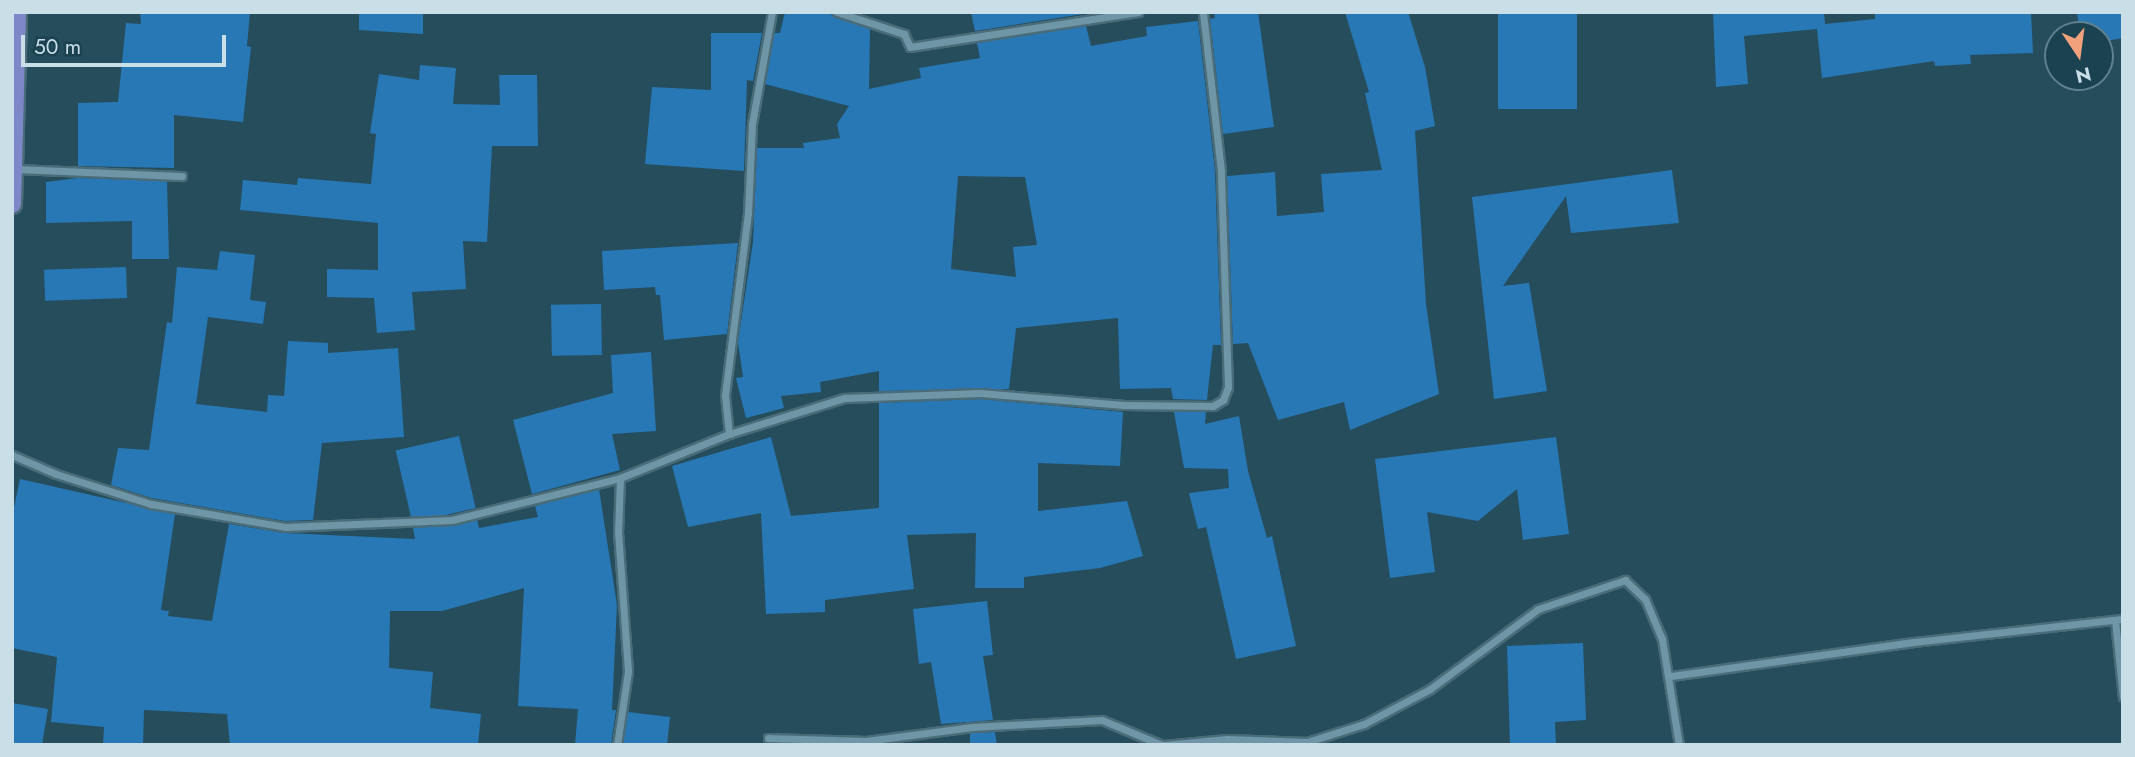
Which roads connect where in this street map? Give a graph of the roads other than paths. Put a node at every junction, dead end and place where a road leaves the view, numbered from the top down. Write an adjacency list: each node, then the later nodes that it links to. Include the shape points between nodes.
1 (18, 12): 6 (main road)
2 (772, 12): 9 (street, via 752,124 748,213 725,395)
3 (837, 12): 4 (street, via 904,34 910,47)
4 (1138, 12)
5 (1203, 12): 9 (street, via 1221,171 1228,387 1223,400 1213,407 980,393 844,398)
6 (13, 169): 7 (street); 8 (main road)
7 (182, 176)
8 (12, 204)
9 (729, 434): 11 (street)
10 (12, 455): 11 (street, via 55,474 151,504 285,527 452,520)
11 (620, 478): 16 (street, via 618,533 628,671)
12 (2119, 620): 13 (street); 14 (street)
13 (1671, 676): 17 (street, via 1645,598 1625,580 1538,609 1430,689 1364,724 1307,742 1227,739); 18 (street)
14 (2123, 697)
15 (768, 737): 17 (street, via 866,741 972,727 1102,720)
16 (617, 745)
17 (1163, 745)
18 (1679, 745)

